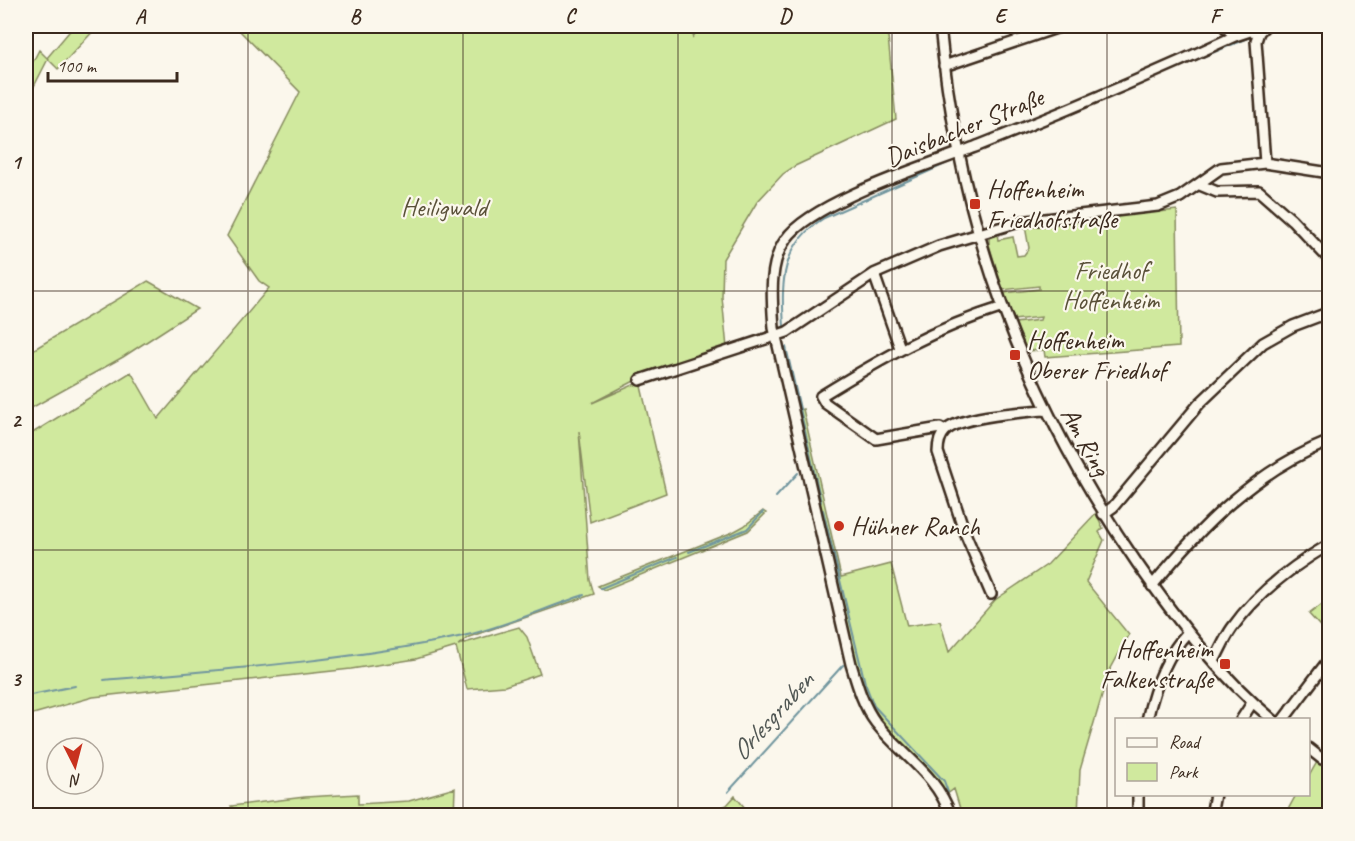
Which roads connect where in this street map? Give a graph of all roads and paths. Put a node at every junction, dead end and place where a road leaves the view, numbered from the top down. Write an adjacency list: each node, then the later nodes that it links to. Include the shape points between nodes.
1 (940, 26): 6 (street, Am Ring)
2 (1062, 26): 6 (street)
3 (1224, 26): 5 (street)
4 (1262, 29): 5 (street, Daisbacher Straße); 8 (street, via 1257,48)
5 (1235, 36): 7 (street, Daisbacher Straße)
6 (944, 66): 7 (street, Am Ring)
7 (958, 152): 11 (street, Am Ring); 16 (street, Daisbacher Straße, via 815,213 797,227 785,240 775,267 772,286)
8 (1265, 163): 9 (street); 10 (street, via 1221,168)
9 (1329, 173)
10 (1200, 185): 11 (street, via 1158,206 1019,222); 12 (street, via 1217,192 1259,191)
11 (978, 235): 13 (street, via 939,246); 14 (street, Am Ring)
12 (1329, 260)
13 (874, 274): 16 (street); 17 (street)
14 (1003, 307): 17 (street, via 957,321); 19 (street, Am Ring)
15 (1329, 312): 22 (street, via 1263,343 1199,404)
16 (776, 336): 18 (street); 38 (street, Daisbacher Straße, via 856,681 877,723 932,778)
17 (900, 348): 20 (street, via 821,396 825,403 876,439)
18 (640, 380)
19 (1044, 410): 20 (street, via 1003,413); 22 (street, Am Ring)
20 (945, 430): 25 (street, via 938,440 938,452 965,533)
21 (1329, 441): 24 (street, via 1236,496 1187,543)
22 (1104, 514): 24 (street, Am Ring)
23 (1329, 544): 28 (street, via 1298,562 1256,602 1232,628)
24 (1152, 586): 26 (street, Am Ring)
25 (991, 594)
26 (1188, 632): 28 (street, Am Ring); 30 (street, via 1167,663)
27 (1329, 658): 33 (street)
28 (1214, 661): 29 (street, Am Ring)
29 (1252, 703): 31 (street); 32 (street, Am Ring)
30 (1149, 718)
31 (1243, 718)
32 (1271, 718)
33 (1284, 718)
34 (1310, 750): 35 (street)
35 (1322, 759)
36 (1138, 796): 39 (street)
37 (1215, 796): 40 (street)
38 (951, 816)
39 (1138, 816)
40 (1211, 816)

